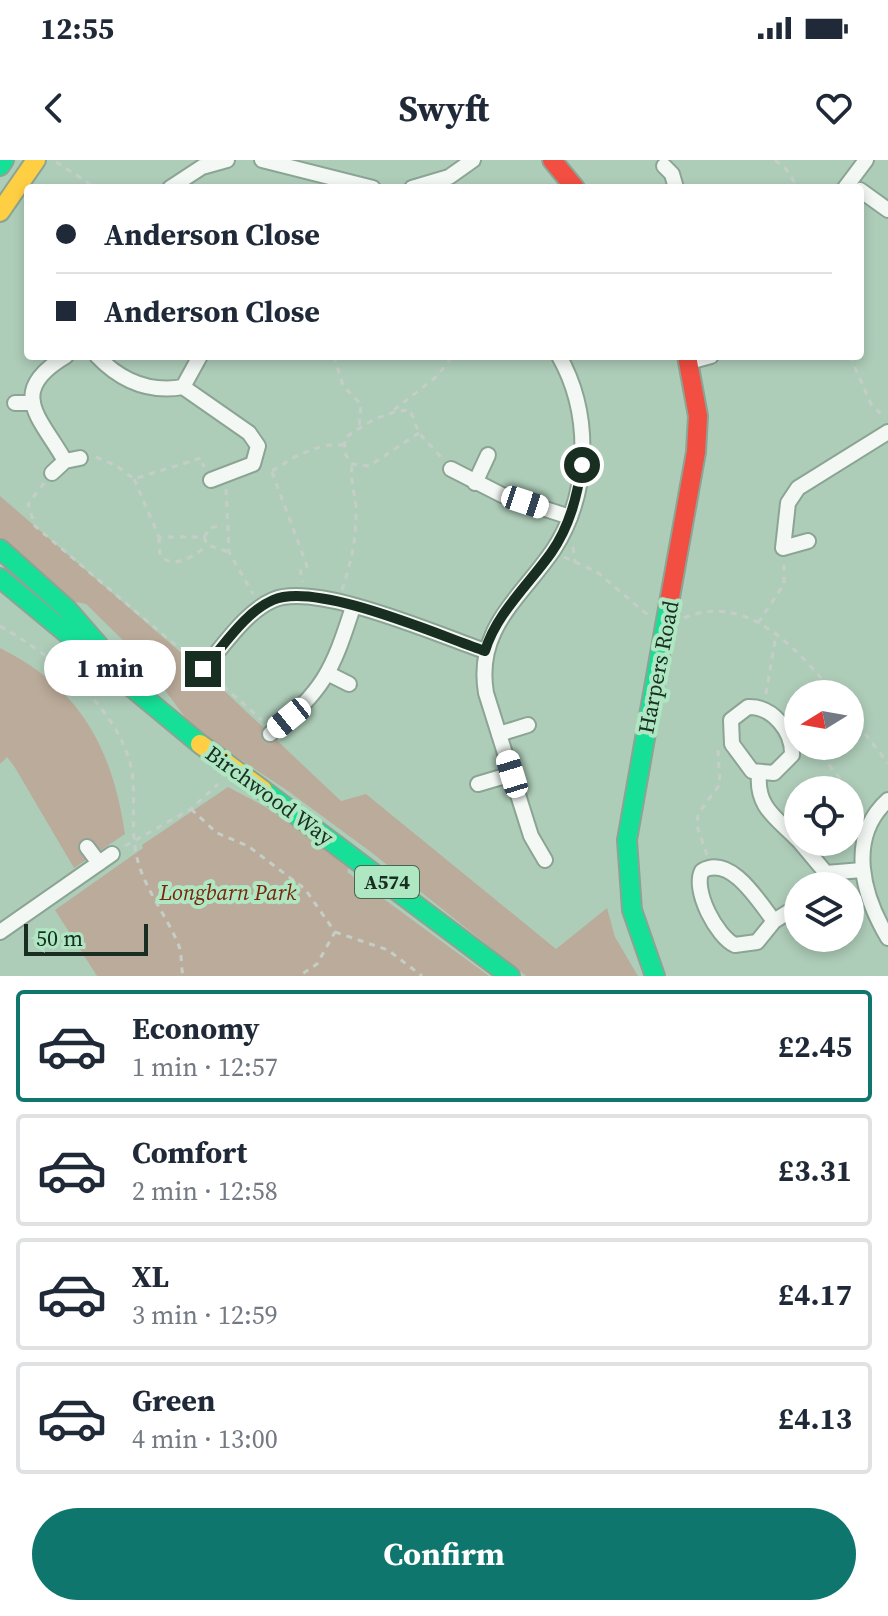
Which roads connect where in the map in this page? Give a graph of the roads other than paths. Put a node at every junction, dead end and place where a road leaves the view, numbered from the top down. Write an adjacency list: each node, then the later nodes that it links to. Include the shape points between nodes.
1 (4, 160): 10 (main road)
2 (36, 160): 20 (main road)
3 (227, 160): 13 (street, via 202,167)
4 (262, 160): 11 (street)
5 (333, 160): 11 (street)
6 (473, 160): 15 (street)
7 (552, 160): 16 (main road)
8 (682, 160): 12 (street)
9 (866, 160): 17 (street)
10 (0, 166)
11 (328, 175): 14 (street)
12 (671, 176)
13 (176, 184)
14 (359, 184)
15 (429, 184)
16 (572, 184)
17 (854, 184)
18 (864, 194): 19 (street)
19 (888, 210)
20 (0, 212)
21 (61, 360): 28 (street, via 40,377)
22 (103, 360): 26 (street, via 137,385 158,390)
23 (198, 360): 26 (street)
24 (561, 360): 37 (street, via 570,375 582,438 578,492)
25 (688, 360): 66 (main road, Harpers Road, via 698,416 696,452 627,840 631,905)
26 (183, 387): 35 (street, via 255,439 259,453 253,464)
27 (15, 403): 28 (street)
28 (33, 403): 32 (street, via 36,419)
29 (888, 432): 38 (street, via 798,488 788,503 783,548)
30 (488, 455): 36 (street)
31 (80, 458): 32 (street)
32 (65, 461): 34 (street)
33 (451, 469): 36 (street)
34 (52, 473)
35 (211, 480)
36 (475, 483): 37 (street)
37 (570, 517): 42 (street, via 553,551 498,623)
38 (808, 541)
39 (0, 549): 46 (main road, Birchwood Way / A574, via 67,609)
40 (0, 578): 46 (main road, Birchwood Way / A574)
41 (345, 604): 42 (street); 43 (street, via 305,594 282,597 258,609); 44 (street)
42 (485, 651): 49 (street, via 484,681)
43 (203, 669)
44 (329, 674): 45 (street); 48 (street)
45 (349, 684)
46 (147, 699): 65 (main road, Birchwood Way / A574, bridge)
47 (528, 725): 49 (street)
48 (272, 732)
49 (499, 734): 50 (street)
50 (512, 774): 52 (street); 57 (street, via 531,836)
51 (759, 774): 51 (street, via 738,756 730,727 742,709 763,709 783,727 792,755 782,768); 54 (street, via 762,802)
52 (478, 784)
53 (888, 800): 59 (street, via 872,819)
54 (784, 825)
55 (87, 847): 58 (street)
56 (112, 854): 58 (street)
57 (545, 860)
58 (99, 863): 63 (street)
59 (862, 870): 60 (street); 64 (street, via 867,895)
60 (853, 872)
61 (784, 915): 62 (street)
62 (774, 921): 62 (street, via 757,942 729,943 698,893 700,875 710,867 723,867)
63 (0, 932)
64 (888, 938)
65 (510, 976)
66 (655, 976)

